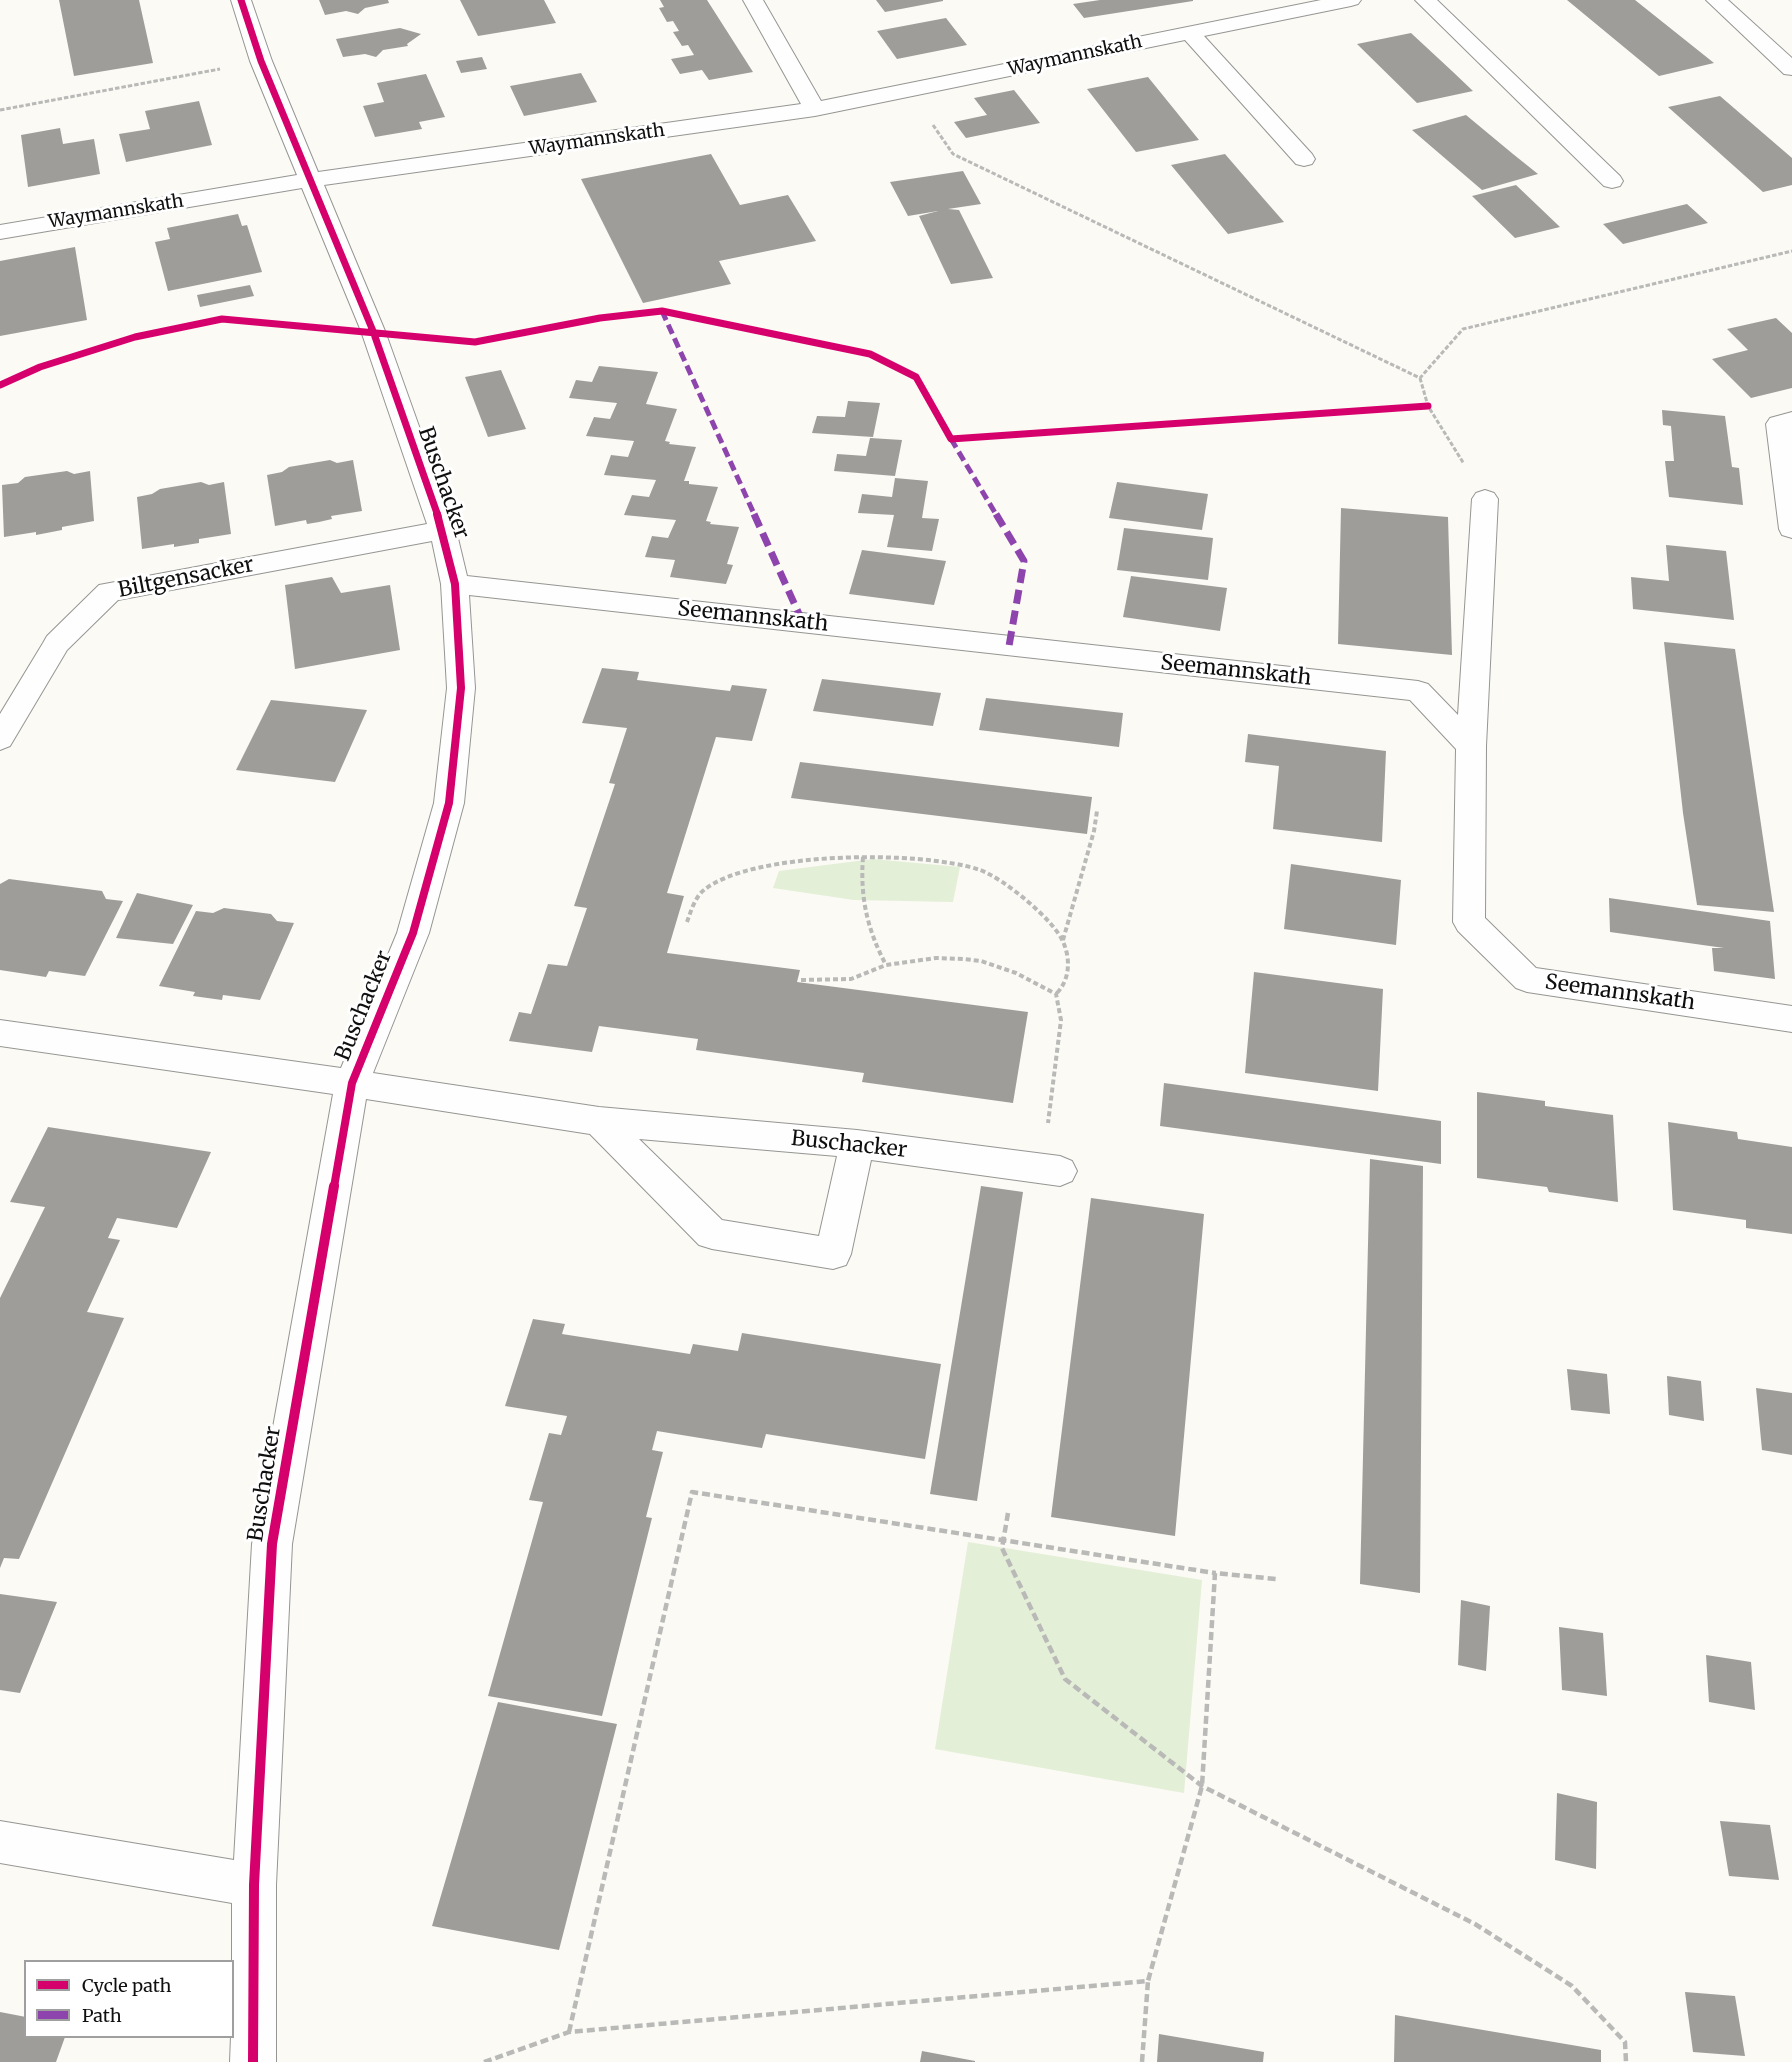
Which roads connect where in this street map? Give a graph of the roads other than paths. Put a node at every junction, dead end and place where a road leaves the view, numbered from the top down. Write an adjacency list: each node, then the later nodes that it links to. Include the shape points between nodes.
1 (242, 0): 12 (street, Buschacker, via 261,61)
2 (753, 0): 10 (street)
3 (1243, 0): 7 (street)
4 (1351, 0): 7 (street, Waymannskath)
5 (1425, 0): 13 (street)
6 (1716, 0): 9 (street)
7 (1259, 18): 8 (street, Waymannskath)
8 (1190, 33): 10 (street, Waymannskath); 11 (street)
9 (1792, 69)
10 (815, 109): 12 (street, Waymannskath)
11 (1304, 159)
12 (311, 180): 14 (street, Waymannskath); 18 (street, Buschacker, via 373,331)
13 (1612, 181)
14 (0, 232)
15 (1792, 420): 17 (street, via 1779,424)
16 (1485, 498): 21 (street)
17 (1792, 529)
18 (443, 530): 19 (street, Buschacker); 20 (street, Biltgensacker, via 109,592 57,643)
19 (455, 584): 21 (street, Seemannskath, via 1418,692); 24 (street, Buschacker, via 461,688 448,803 413,933)
20 (0, 739)
21 (1472, 746): 22 (street, Seemannskath, via 1469,922 1527,980)
22 (1792, 1019)
23 (0, 1033): 24 (street, Buschacker)
24 (352, 1083): 25 (street, Buschacker); 29 (street, Buschacker, via 272,1544)
25 (599, 1122): 26 (street, Buschacker); 26 (street, via 712,1234 833,1254)
26 (857, 1144): 27 (street, Buschacker)
27 (1051, 1170)
28 (0, 1842): 29 (street)
29 (254, 1885): 30 (street, Buschacker)
30 (253, 2062)

